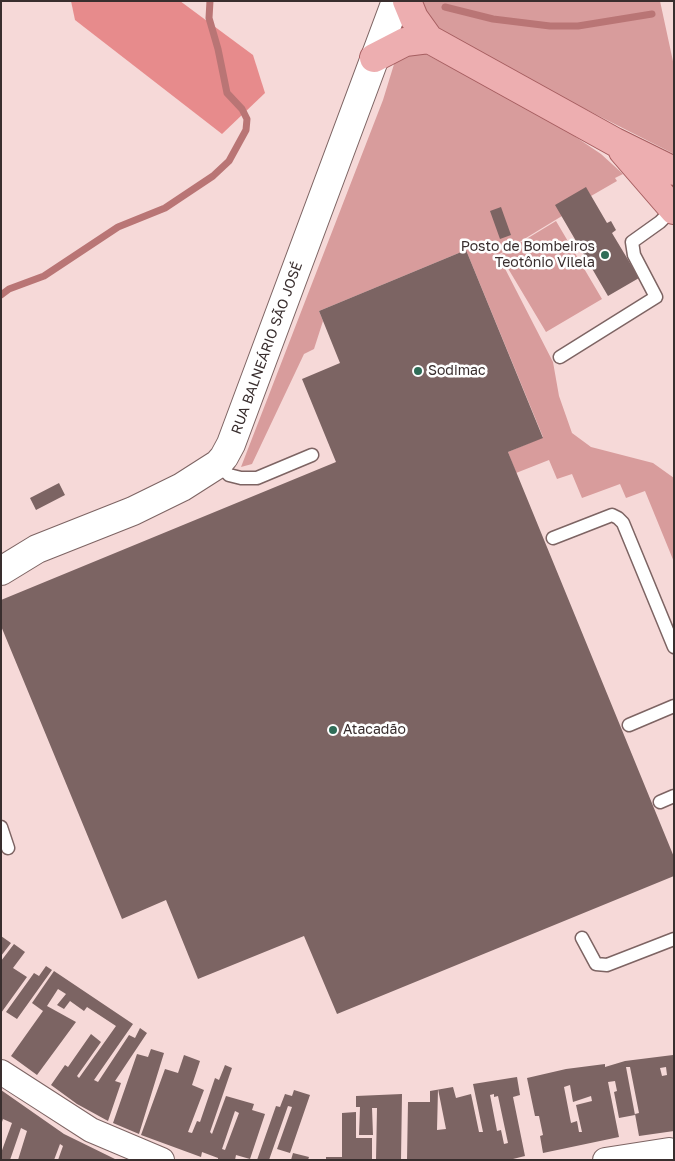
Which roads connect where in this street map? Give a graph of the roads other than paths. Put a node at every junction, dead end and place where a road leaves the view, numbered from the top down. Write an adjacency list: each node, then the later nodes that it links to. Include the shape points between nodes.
1 (396, 1): 4 (street, RUA BALNEÁRIO SÃO JOSÉ)
2 (406, 1): 3 (main road)
3 (429, 39): 4 (main road, via 405,42); 5 (main road)
4 (374, 58): 10 (street, RUA BALNEÁRIO SÃO JOSÉ, via 231,444)
5 (615, 142): 6 (main road); 7 (main road)
6 (674, 171)
7 (674, 209): 8 (lane, via 632,242 634,255 656,297)
8 (560, 357)
9 (312, 455): 10 (lane, via 257,478 229,475)
10 (218, 464): 12 (street, RUA BALNEÁRIO SÃO JOSÉ, via 134,511 37,549)
11 (553, 538): 13 (lane, via 612,515 618,518)
12 (1, 571)
13 (674, 647)
14 (674, 706): 15 (lane)
15 (629, 725)
16 (674, 796): 17 (lane)
17 (660, 802)
18 (1, 827): 19 (lane)
19 (8, 848)
20 (582, 938): 21 (lane, via 596,964 607,965)
21 (674, 939)
22 (1, 1072): 24 (street, via 91,1130)
23 (674, 1152): 25 (street, via 669,1150)
24 (147, 1157)
25 (604, 1160)

